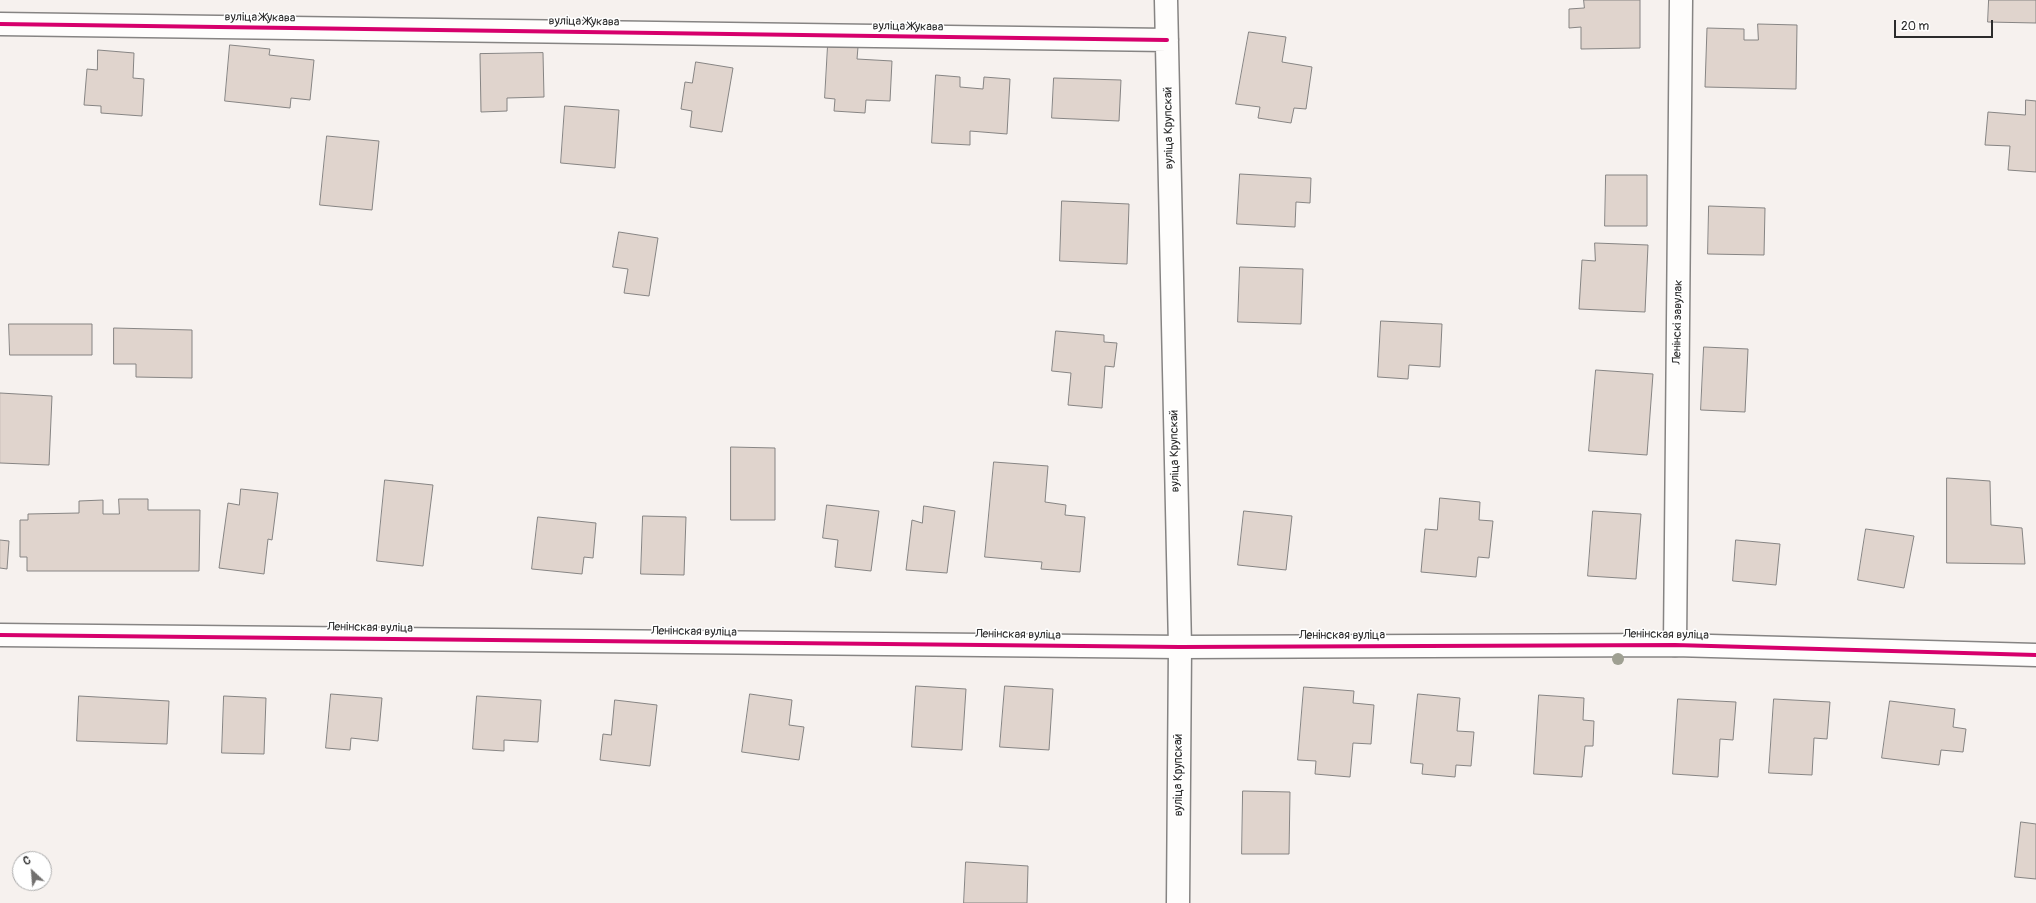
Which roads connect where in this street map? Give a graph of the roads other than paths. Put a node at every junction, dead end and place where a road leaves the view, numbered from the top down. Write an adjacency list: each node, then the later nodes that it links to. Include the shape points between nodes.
1 (1166, 0): 4 (street, вуліца Крупскай)
2 (1681, 0): 6 (street, Ленінскі завулак)
3 (0, 24): 4 (street, вуліца Жукава)
4 (1167, 40): 7 (street, вуліца Крупскай)
5 (0, 635): 7 (street, Ленінская вуліца)
6 (1675, 645): 7 (street, Ленінская вуліца); 8 (street, Ленінская вуліца)
7 (1180, 647): 9 (street, вуліца Крупскай)
8 (2036, 654)
9 (1178, 903)

